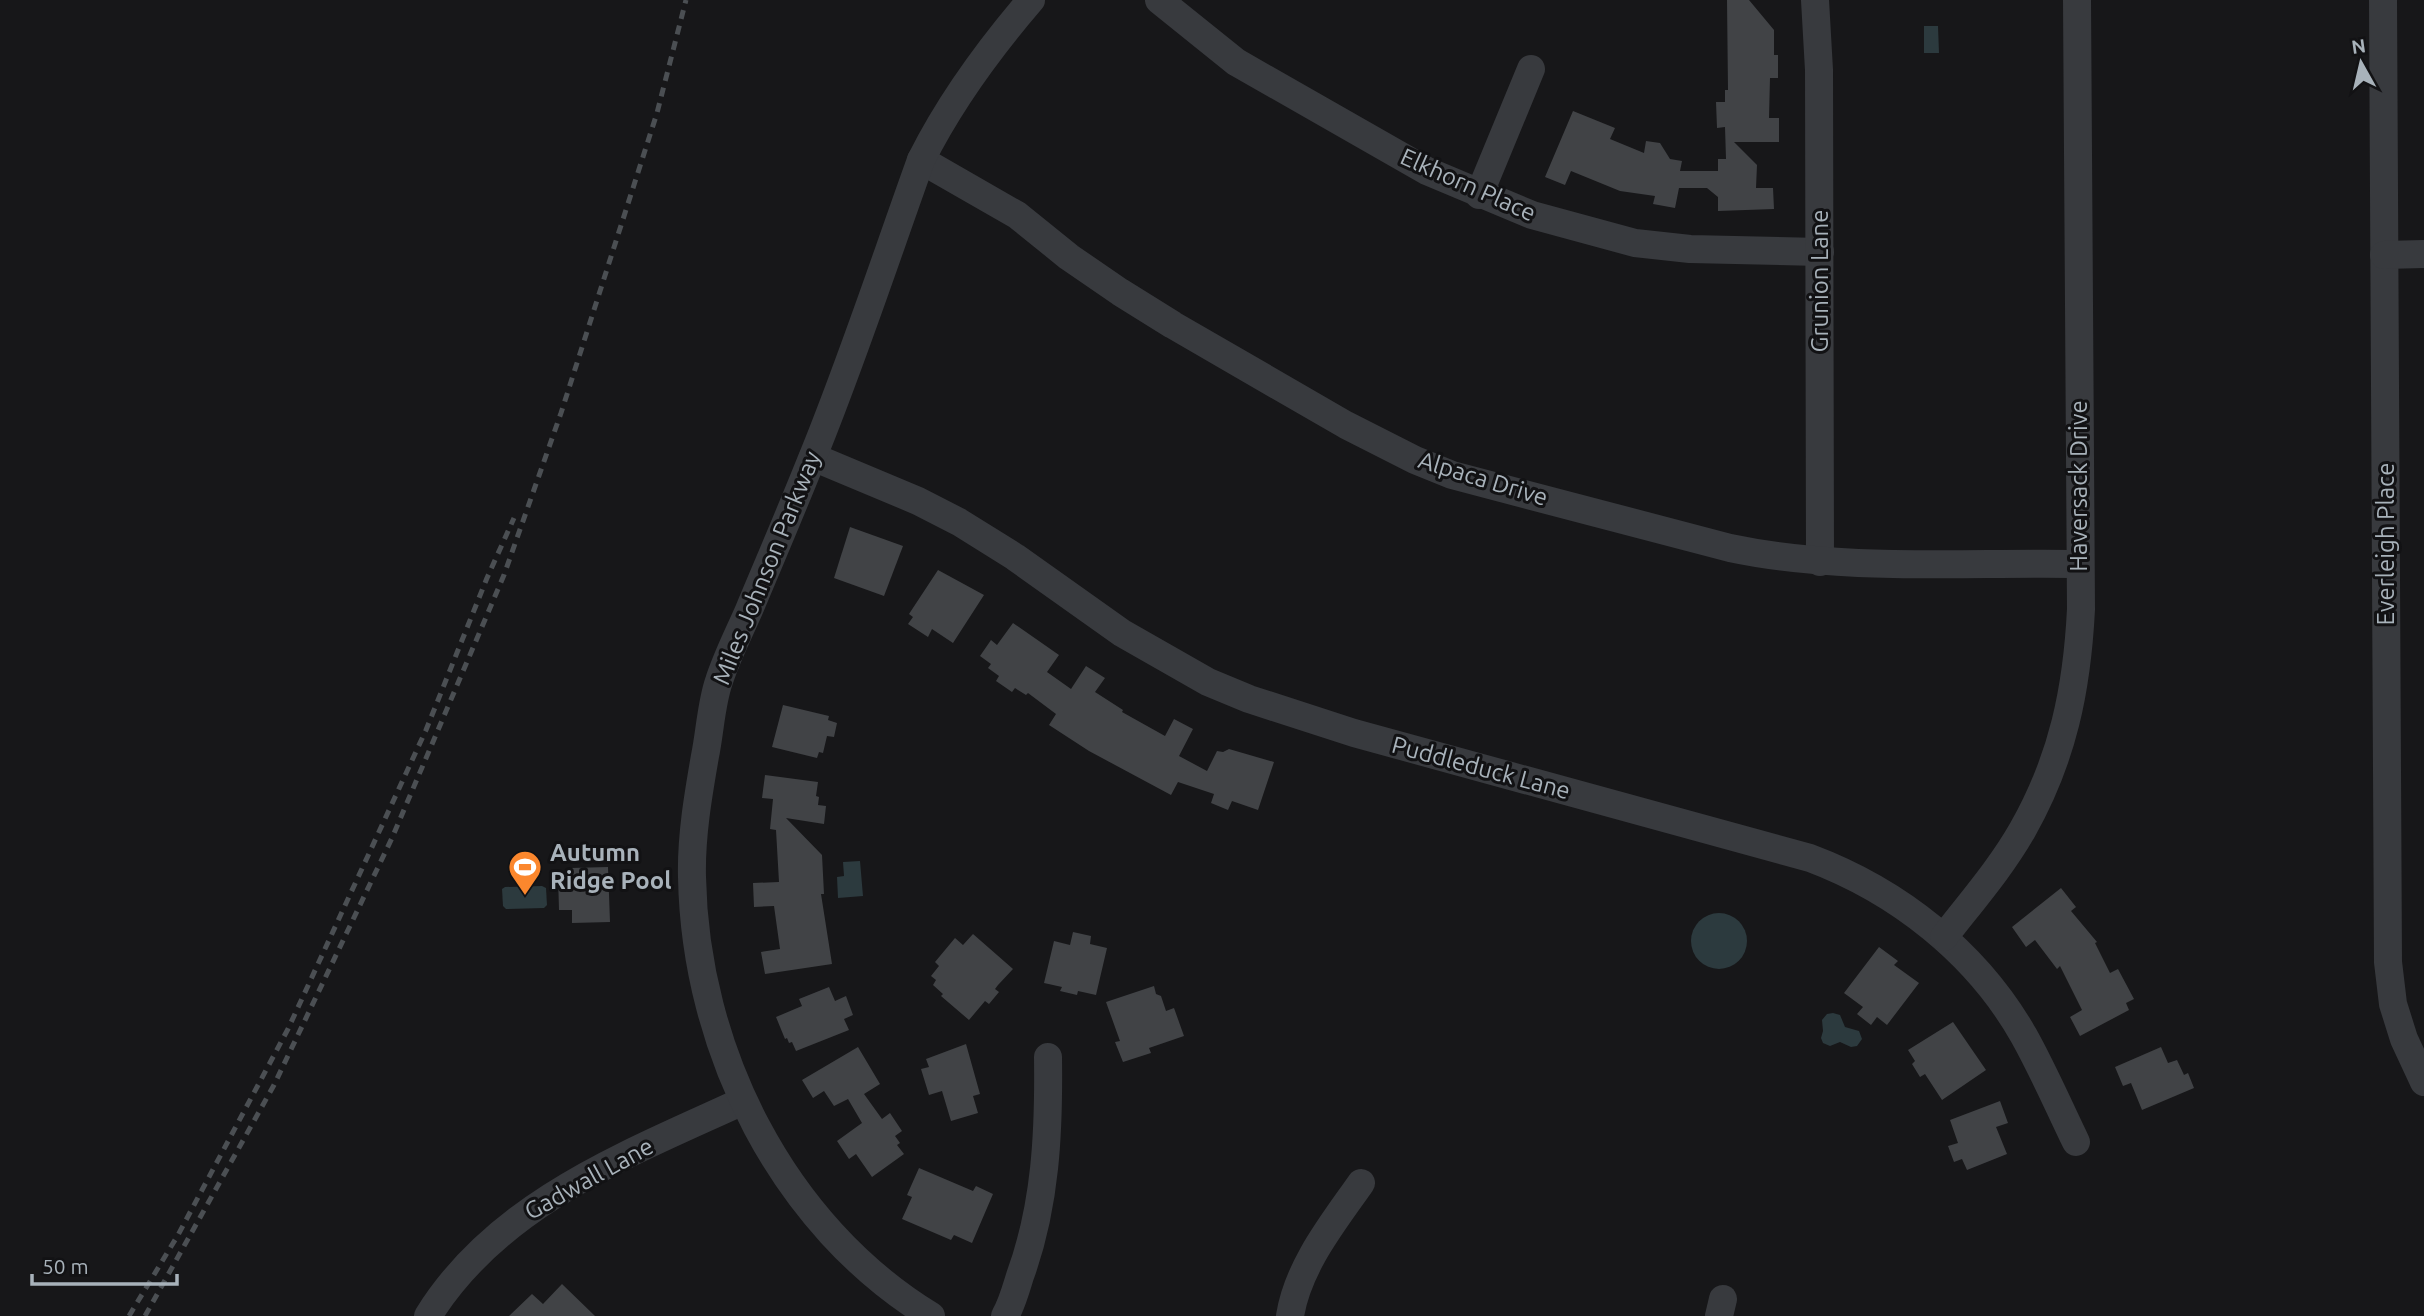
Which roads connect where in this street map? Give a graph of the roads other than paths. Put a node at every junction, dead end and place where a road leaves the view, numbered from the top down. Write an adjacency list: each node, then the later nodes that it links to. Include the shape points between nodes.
1 (1031, 0): 7 (street, Miles Johnson Parkway, via 967,82)
2 (1159, 0): 8 (street, Elkhorn Place, via 1236,62 1427,171)
3 (1815, 0): 9 (street, Grunion Lane)
4 (2077, 0): 14 (street, Haversack Drive)
5 (2383, 0): 11 (street, Everleigh Place)
6 (1531, 69): 8 (street)
7 (921, 160): 12 (street, Miles Johnson Parkway); 13 (street, Alpaca Drive, via 1017,215 1079,264 1173,325 1415,460 1452,475 1730,548)
8 (1479, 195): 9 (street, Elkhorn Place, via 1532,215 1635,243)
9 (1820, 252): 13 (street, Grunion Lane)
10 (2424, 254): 11 (street)
11 (2384, 255): 17 (street, Everleigh Place, via 2388,962 2393,1004)
12 (813, 457): 15 (street, Puddleduck Lane, via 918,500 958,522 1122,633 1239,695 1354,733 1810,858 1887,895); 18 (street, Miles Johnson Parkway, via 718,682 696,813 692,876 700,963 718,1034)
13 (1821, 562): 14 (street, Alpaca Drive)
14 (2079, 564): 15 (street, Haversack Drive, via 2078,656 2060,743 2023,829)
15 (1944, 937): 19 (street, Puddleduck Lane, via 1980,975 2023,1035)
16 (1048, 1057): 23 (street, via 1044,1182 1032,1244)
17 (2424, 1082)
18 (743, 1101): 21 (street, Gadwall Lane, via 550,1196 499,1232 467,1263); 22 (street, Miles Johnson Parkway, via 819,1222)
19 (2076, 1142)
20 (1361, 1183): 24 (street, via 1304,1271)
21 (428, 1316)
22 (931, 1316)
23 (1005, 1316)
24 (1290, 1316)

